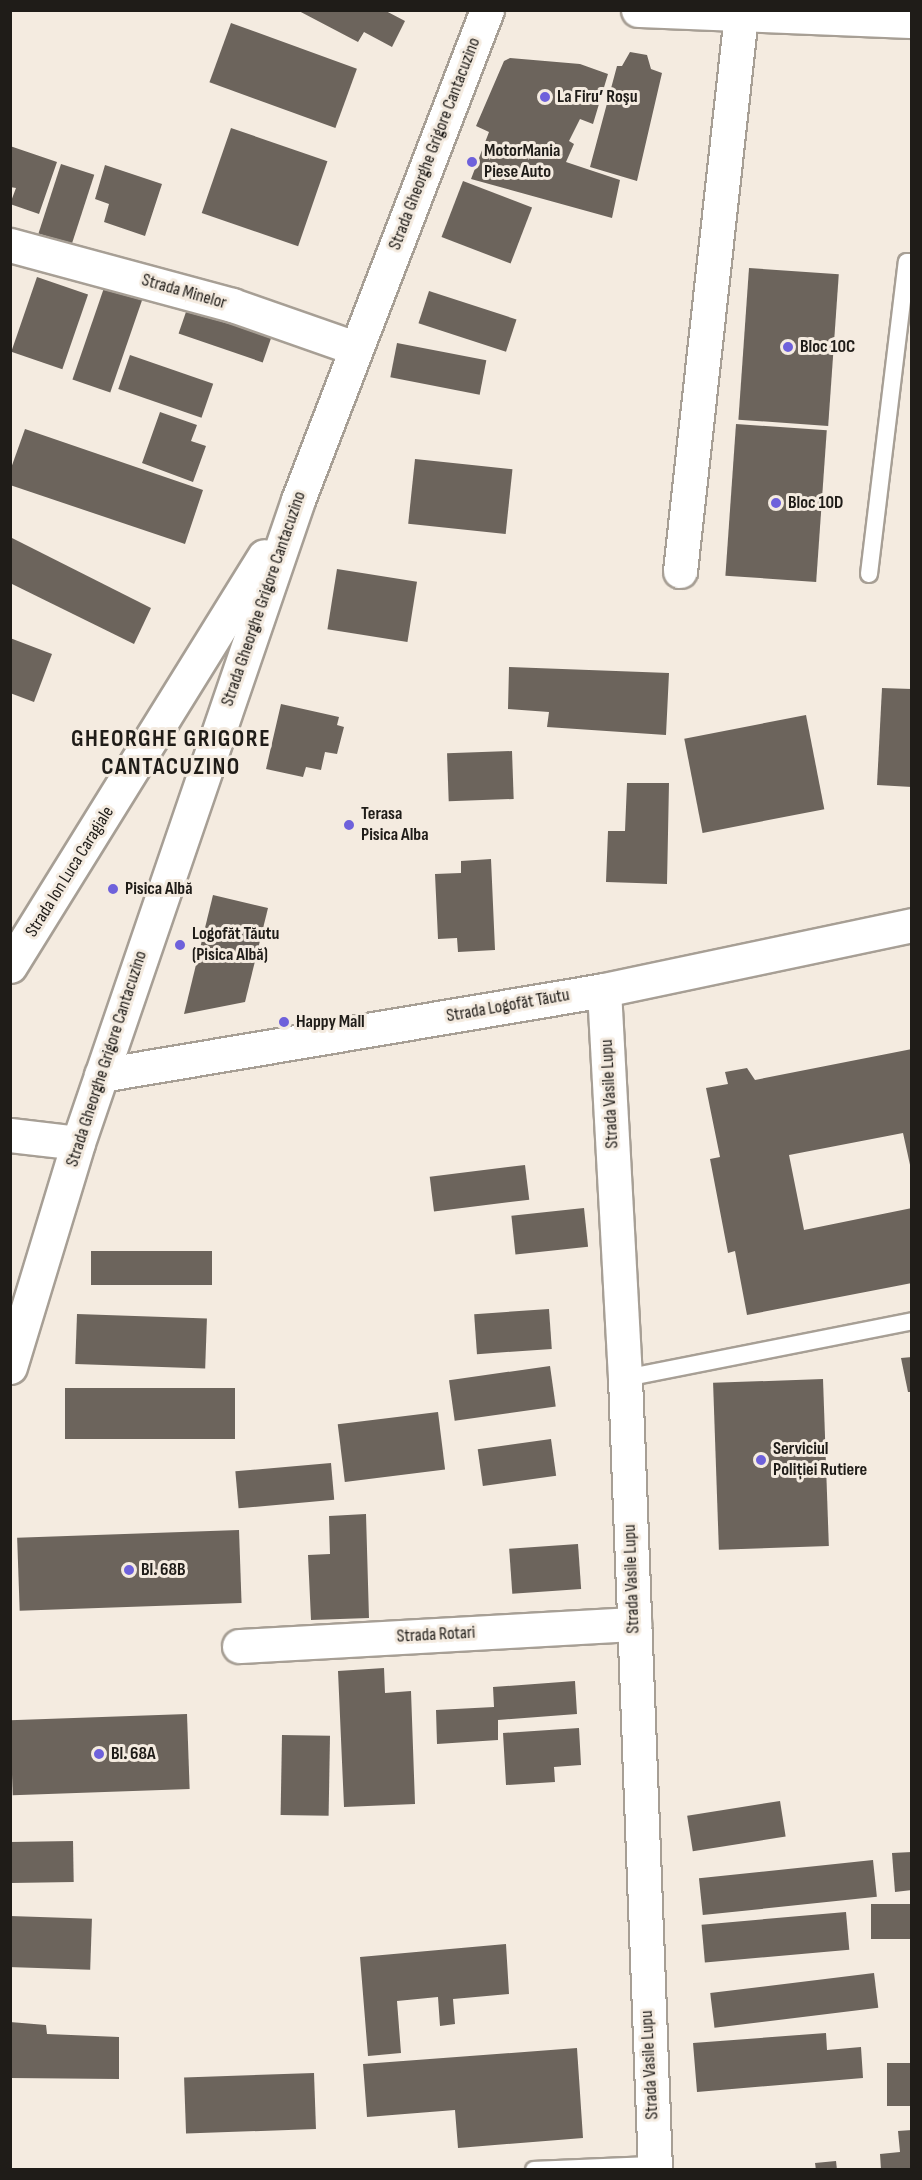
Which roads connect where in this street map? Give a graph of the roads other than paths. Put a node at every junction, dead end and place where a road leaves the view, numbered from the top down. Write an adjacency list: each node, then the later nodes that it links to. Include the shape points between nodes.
1 (487, 10): 7 (street, Strada Gheorghe Grigore Cantacuzino)
2 (638, 10): 3 (street)
3 (741, 15): 4 (street); 9 (street)
4 (912, 21)
5 (10, 245): 7 (street, Strada Minelor, via 232,305)
6 (912, 262): 10 (lane, via 907,262)
7 (355, 348): 8 (street, Strada Gheorghe Grigore Cantacuzino)
8 (298, 500): 12 (street, Strada Ion Luca Caragiale); 14 (street, Strada Gheorghe Grigore Cantacuzino)
9 (680, 571)
10 (869, 574)
11 (912, 926): 13 (street, Strada Logofăt Tăutu)
12 (10, 966)
13 (604, 990): 14 (street, Strada Logofăt Tăutu); 19 (street, Strada Vasile Lupu)
14 (101, 1075): 16 (street, Strada Gheorghe Grigore Cantacuzino)
15 (10, 1135): 16 (street)
16 (78, 1143): 18 (street, Strada Gheorghe Grigore Cantacuzino)
17 (912, 1321): 19 (lane)
18 (10, 1368)
19 (625, 1378): 20 (street, Strada Vasile Lupu)
20 (634, 1624): 21 (street, Strada Rotari); 22 (street, Strada Vasile Lupu)
21 (239, 1646)
22 (655, 2167): 23 (lane)
23 (534, 2169)

